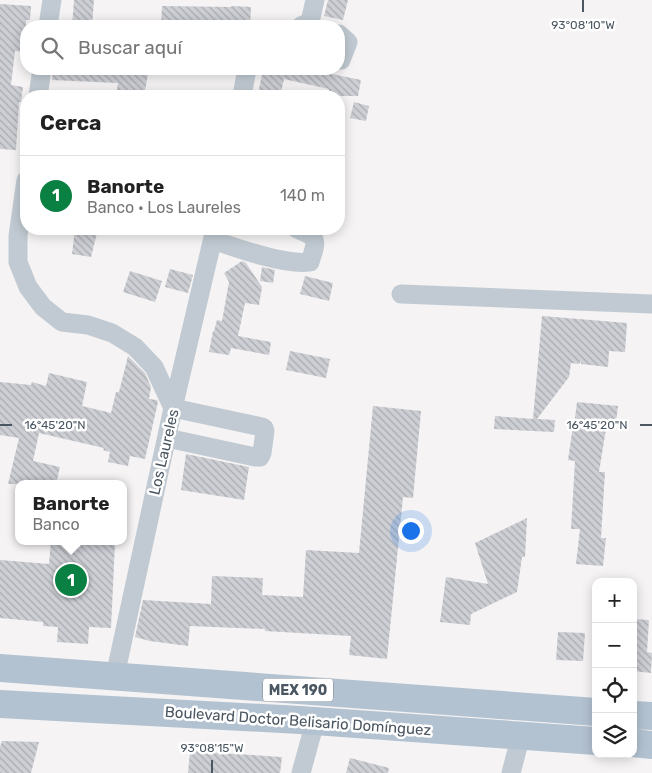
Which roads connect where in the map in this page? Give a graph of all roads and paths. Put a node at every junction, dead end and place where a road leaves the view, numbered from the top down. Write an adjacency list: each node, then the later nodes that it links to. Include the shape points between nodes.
1 (52, 0): 3 (street)
2 (315, 0): 4 (street)
3 (49, 20)
4 (312, 20)
5 (345, 39): 6 (street, via 348,42)
6 (345, 51)
7 (41, 75): 9 (street)
8 (246, 75): 10 (street)
9 (39, 90)
10 (243, 90)
11 (20, 222): 17 (street, via 18,262 28,287 43,307 62,322 88,325 112,333 135,347 154,367)
12 (215, 235): 17 (street, Los Laureles)
13 (217, 235): 14 (street, via 243,250 306,262 310,262 315,242)
14 (313, 235)
15 (401, 294): 16 (street)
16 (652, 304)
17 (173, 408): 18 (street, Los Laureles); 18 (street, via 264,428 262,453 255,457)
18 (167, 438): 20 (street, Los Laureles)
19 (0, 668): 20 (main road, Boulevard Doctor Belisario Domínguez / MEX 190)
20 (114, 676): 22 (main road, Boulevard Doctor Belisario Domínguez / MEX 190)
21 (0, 704): 25 (main road, Boulevard Doctor Belisario Domínguez / MEX 190)
22 (592, 712)
23 (637, 715): 24 (main road)
24 (652, 716)
25 (315, 722): 26 (main road, Boulevard Doctor Belisario Domínguez / MEX 190); 30 (street)
26 (521, 735): 27 (main road, Boulevard Doctor Belisario Domínguez / MEX 190); 31 (street)
27 (592, 741)
28 (637, 743): 29 (main road)
29 (652, 745)
30 (301, 773)
31 (511, 773)

